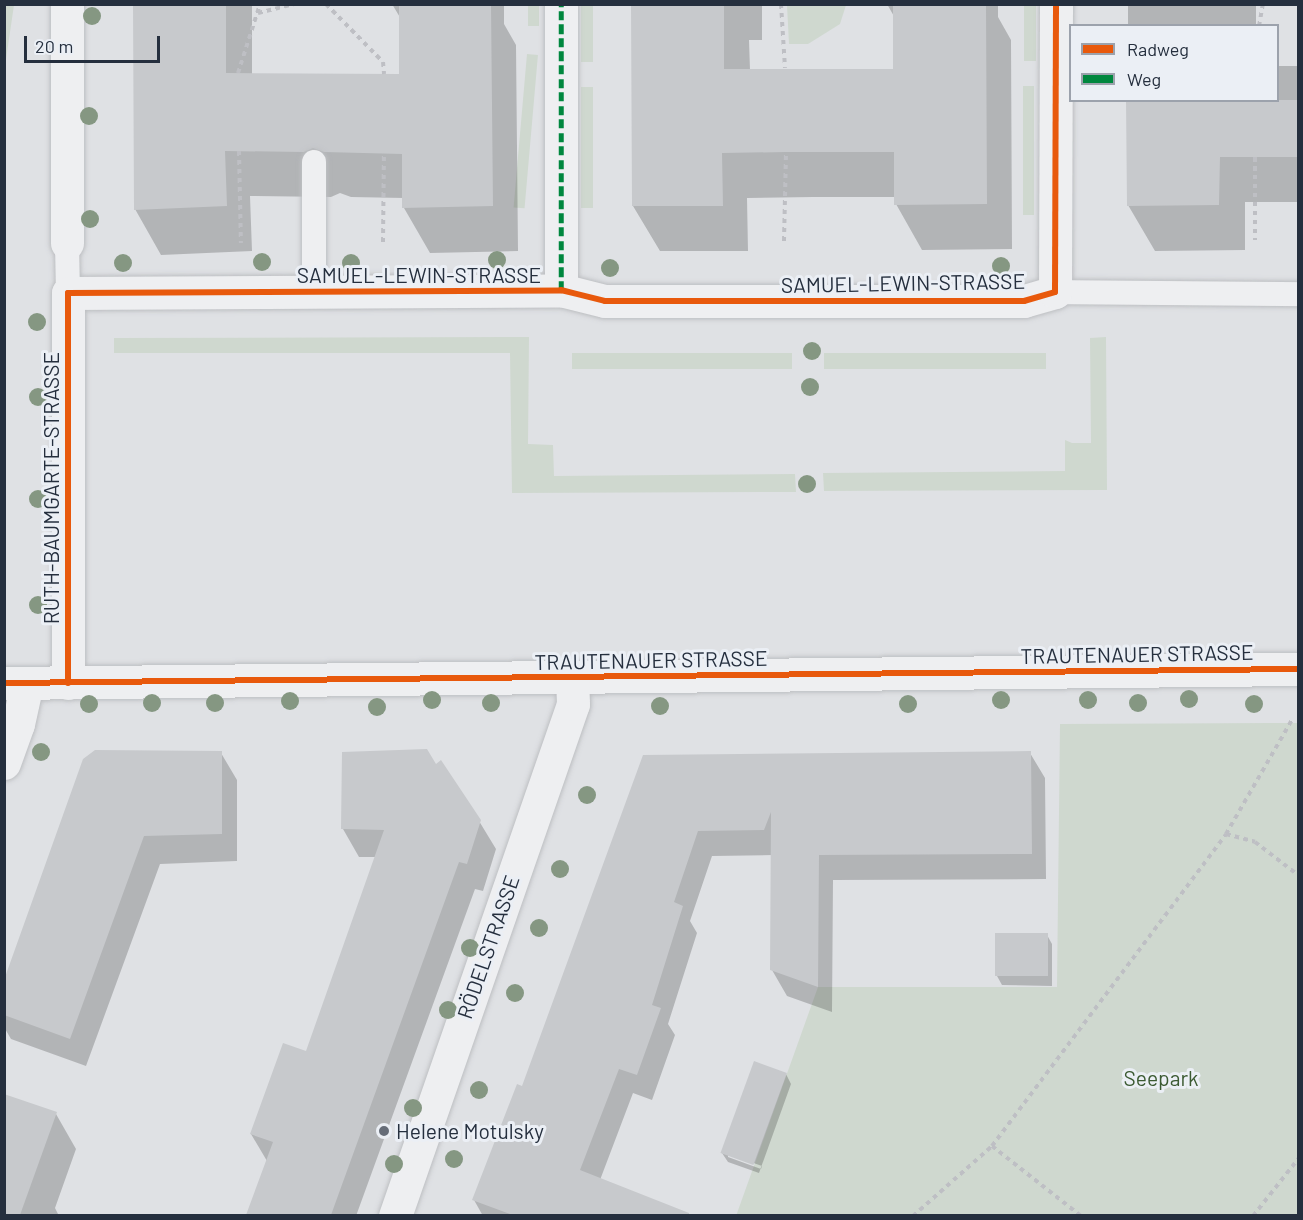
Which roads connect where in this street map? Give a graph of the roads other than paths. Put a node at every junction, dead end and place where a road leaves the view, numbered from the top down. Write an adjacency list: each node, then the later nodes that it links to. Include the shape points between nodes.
1 (67, 4): 5 (street, RUTH-BAUMGARTE-STRASSE)
2 (561, 4): 6 (street)
3 (1056, 4): 8 (street)
4 (314, 162): 7 (lane)
5 (67, 243): 9 (lane, RUTH-BAUMGARTE-STRASSE)
6 (561, 290): 7 (street, SAMUEL-LEWIN-STRASSE); 8 (street, SAMUEL-LEWIN-STRASSE, via 605,301 1024,301)
7 (314, 292): 9 (street, SAMUEL-LEWIN-STRASSE)
8 (1055, 292): 10 (lane, SAMUEL-LEWIN-STRASSE)
9 (68, 293): 14 (street, RUTH-BAUMGARTE-STRASSE)
10 (1299, 294)
11 (1299, 669): 12 (street, TRAUTENAUER STRASSE)
12 (572, 677): 14 (street, TRAUTENAUER STRASSE); 16 (street, RÖDELSTRASSE, via 573,704)
13 (16, 683): 14 (street, TRAUTENAUER STRASSE); 15 (street, via 18,724)
14 (68, 683)
15 (4, 763)
16 (395, 1215)

